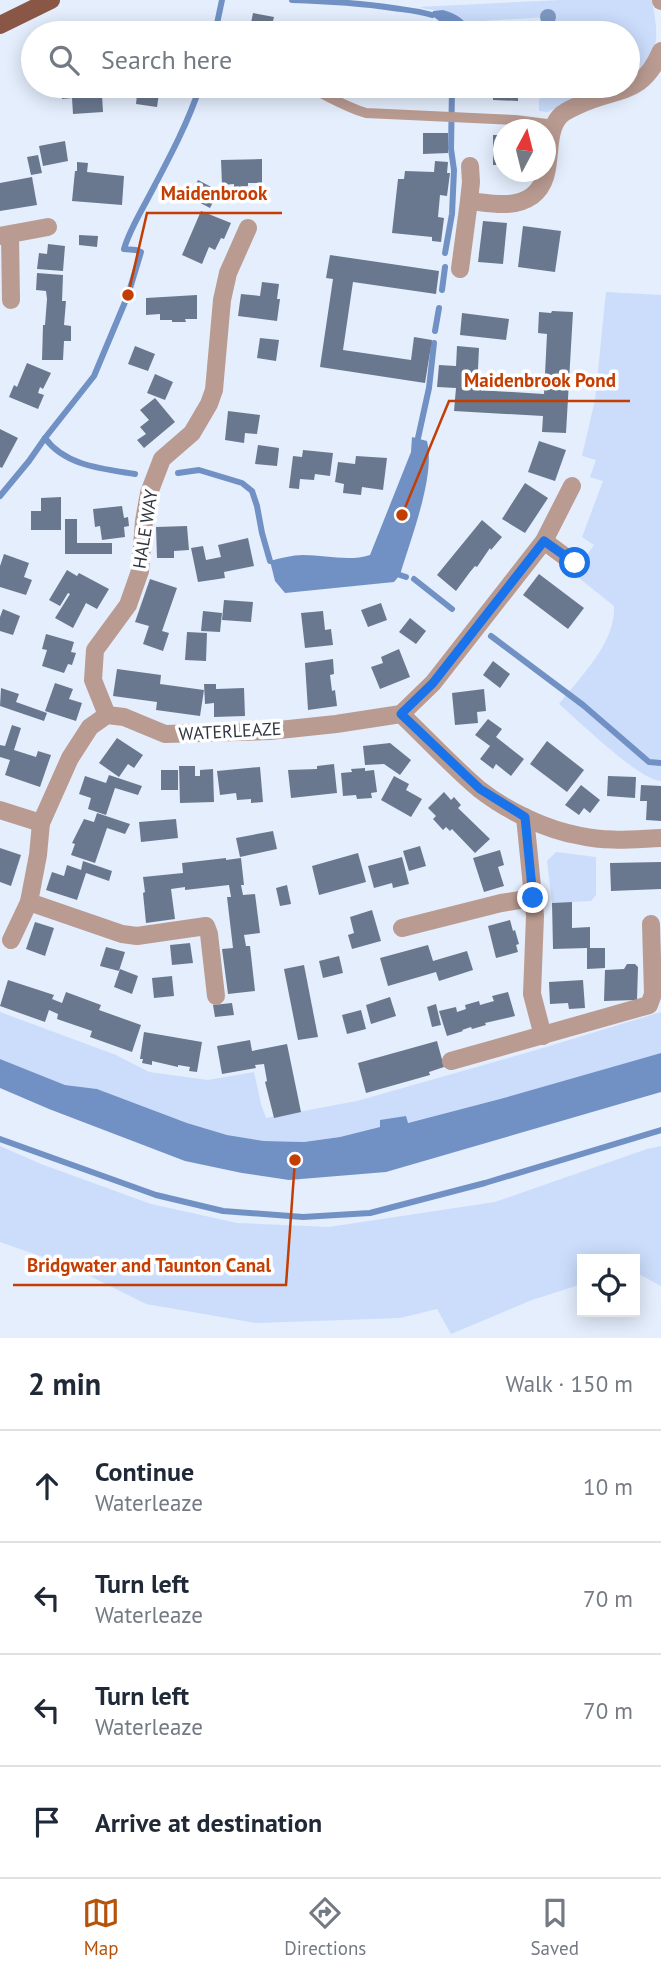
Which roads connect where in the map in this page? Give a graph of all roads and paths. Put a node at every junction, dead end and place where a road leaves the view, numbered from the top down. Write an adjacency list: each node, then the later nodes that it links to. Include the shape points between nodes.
1 (51, 0): 2 (main road)
2 (0, 25)
3 (661, 51): 4 (street)
4 (640, 83)
5 (332, 98): 7 (lane, via 366,113)
6 (601, 98): 8 (street, via 569,110)
7 (496, 119)
8 (556, 123)
9 (470, 166): 11 (street)
10 (543, 182): 11 (street, via 530,198 508,204)
11 (469, 201): 15 (street)
12 (48, 227): 14 (street)
13 (248, 228): 21 (street, HALE WAY, via 228,272 209,404 192,433 162,459 149,493 139,570 128,605 95,650 93,680)
14 (5, 235): 16 (street)
15 (460, 269)
16 (10, 300)
17 (572, 486): 18 (street)
18 (544, 541): 19 (street); 20 (street, via 433,683)
19 (579, 567)
20 (401, 714): 21 (street, WATERLEAZE, via 262,731 165,734); 23 (street, via 480,789)
21 (107, 715): 24 (street, via 90,727 70,758)
22 (0, 810): 24 (street)
23 (525, 817): 25 (street, via 580,836); 26 (street)
24 (41, 822): 27 (street)
25 (661, 838)
26 (533, 898): 29 (street); 32 (street, via 532,994)
27 (29, 902): 30 (street); 31 (street, via 122,934 206,926)
28 (651, 924): 32 (street, via 653,994 649,1005)
29 (401, 928)
30 (12, 940)
31 (216, 996)
32 (543, 1036): 33 (street)
33 (451, 1061)

